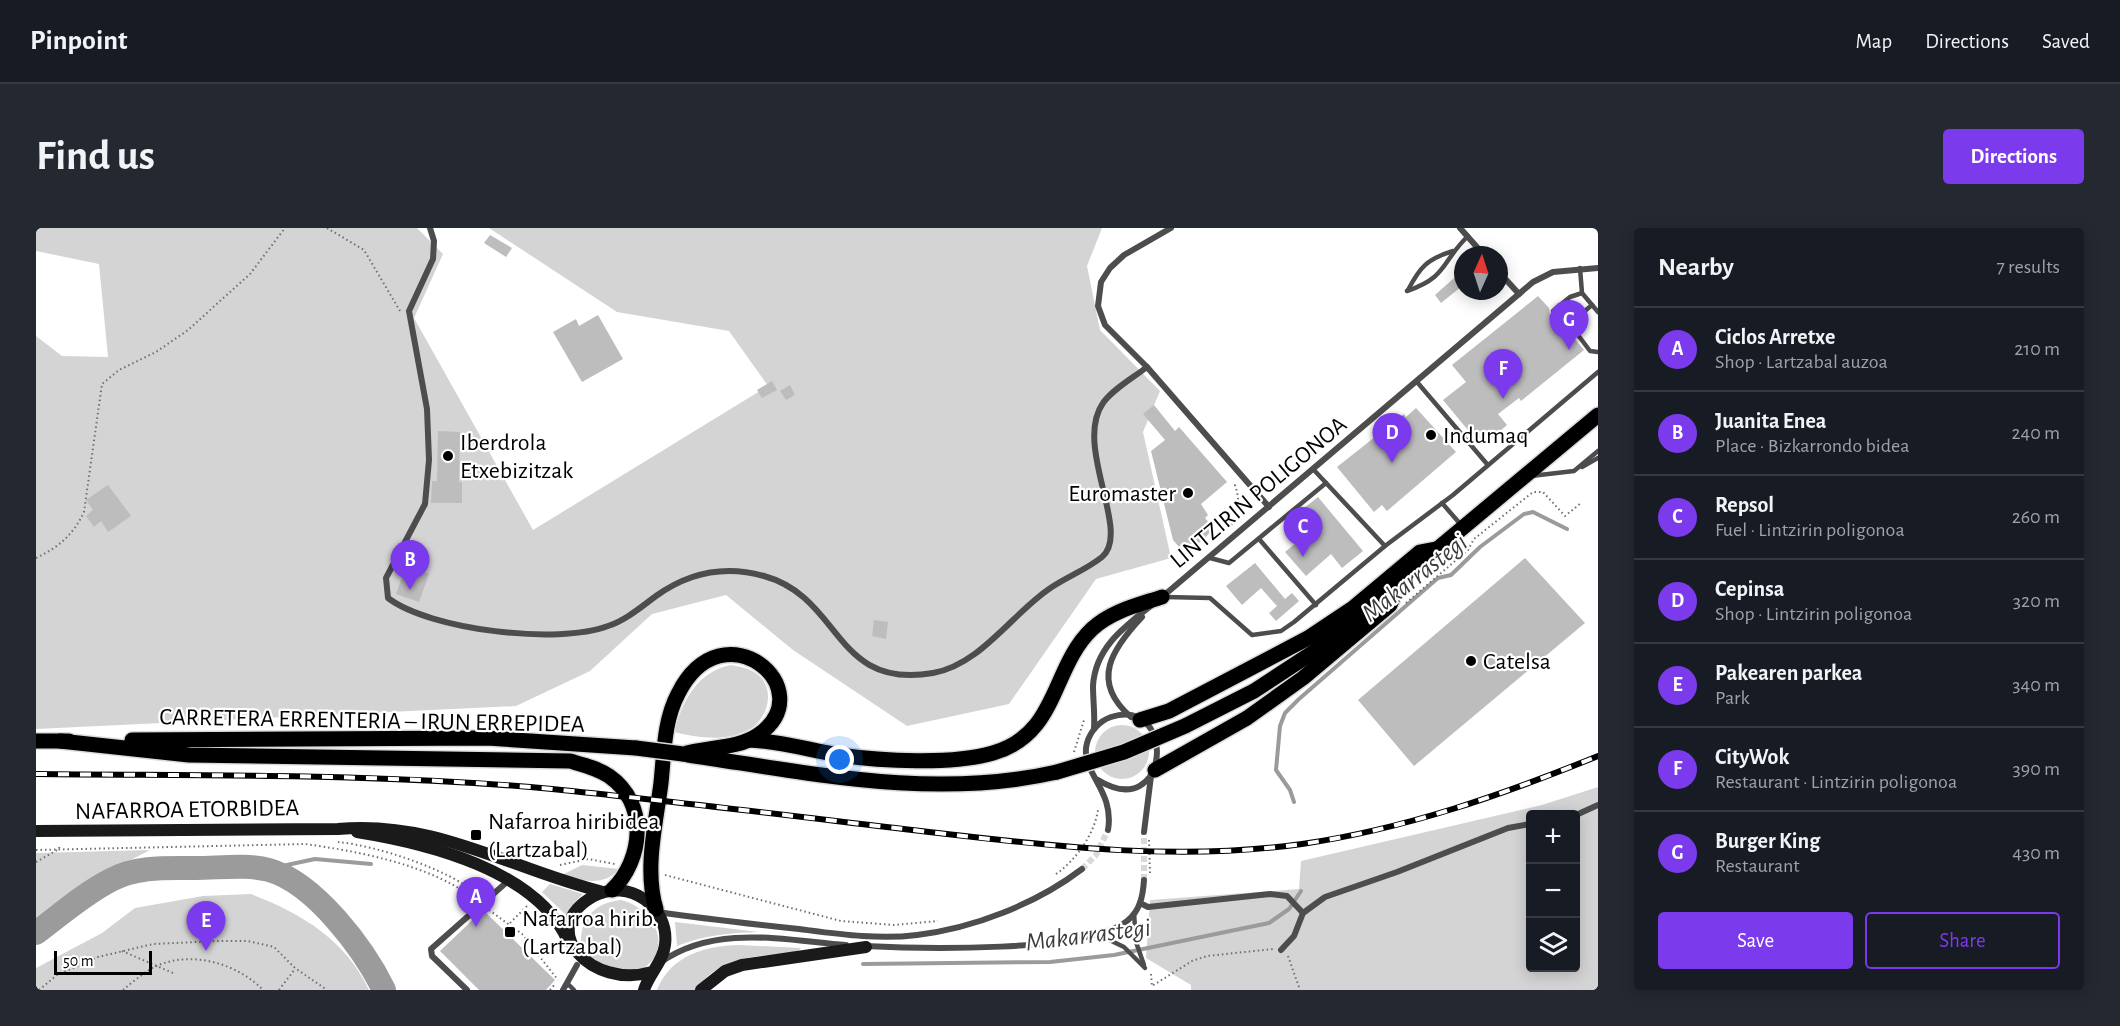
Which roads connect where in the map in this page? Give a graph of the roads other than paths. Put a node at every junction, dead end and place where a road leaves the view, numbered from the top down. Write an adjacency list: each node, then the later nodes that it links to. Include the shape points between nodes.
1 (429, 228): 16 (street, via 434,241 433,259 409,311 427,409 429,460 424,504 386,578 388,598 403,610 460,625 539,635 576,635 629,616 682,579 736,571 765,576 808,599 851,652 877,671 932,674 952,668 1049,589 1105,555 1112,538 1092,440 1094,423 1103,403)
2 (1171, 228): 16 (street, via 1124,255 1101,282 1098,306 1105,325)
3 (1460, 228): 4 (street)
4 (1468, 236): 5 (street); 6 (lane)
5 (1476, 246)
6 (1453, 250): 6 (lane, via 1435,256 1419,269 1407,291 1427,284 1445,268)
7 (1580, 268): 8 (street, LINTZIRIN POLIGONOA); 10 (lane); 11 (street, LINTZIRIN POLIGONOA, via 1553,272)
8 (1598, 268)
9 (1508, 282): 11 (street)
10 (1582, 293): 12 (lane); 13 (lane)
11 (1519, 294): 18 (street, LINTZIRIN POLIGONOA)
12 (1592, 305): 14 (lane); 15 (lane, via 1574,320 1572,327 1590,351)
13 (1553, 311)
14 (1598, 312)
15 (1598, 352)
16 (1147, 367): 28 (street)
17 (1598, 372): 22 (lane)
18 (1417, 382): 22 (lane); 23 (street, LINTZIRIN POLIGONOA)
19 (1598, 416): 25 (main road, CARRETERA ERRENTERIA – IRUN ERREPIDEA)
20 (1598, 451): 24 (lane)
21 (1598, 458): 24 (lane)
22 (1487, 464): 27 (lane)
23 (1313, 469): 26 (lane); 28 (street, LINTZIRIN POLIGONOA)
24 (1574, 471): 25 (lane)
25 (1525, 477): 29 (main road, CARRETERA ERRENTERIA – IRUN ERREPIDEA)
26 (1326, 483): 30 (lane); 31 (lane)
27 (1442, 503): 29 (lane); 31 (lane)
28 (1269, 507): 33 (street, LINTZIRIN POLIGONOA)
29 (1464, 529): 32 (main road, CARRETERA ERRENTERIA – IRUN ERREPIDEA)
30 (1259, 539): 33 (lane, via 1229,563); 36 (lane)
31 (1385, 546): 36 (lane)
32 (1441, 548): 34 (main road, CARRETERA ERRENTERIA – IRUN ERREPIDEA); 37 (main road, via 1420,552 1353,608 1308,638 1169,711)
33 (1210, 558): 35 (street, LINTZIRIN POLIGONOA)
34 (1398, 584): 42 (main road, CARRETERA ERRENTERIA – IRUN ERREPIDEA, bridge, via 1315,651 1254,691 1124,752 1057,772 999,783 904,784); 43 (main road, via 1390,605 1303,678 1247,718)
35 (1160, 599): 36 (lane, via 1210,597 1252,635 1281,631); 37 (street, LINTZIRIN POLIGONOA, via 1121,639 1109,665 1112,694); 38 (street, LINTZIRIN POLIGONOA, via 1117,634 1100,657 1093,686); 39 (main road, via 1115,614 1093,628 1074,654 1044,716 1027,735 994,753 969,758 893,760)
36 (1316, 605)
37 (1136, 718): 38 (street, via 1111,717); 43 (street, via 1154,733 1158,742 1158,761)
38 (1094, 729): 44 (street, via 1085,755)
39 (749, 740): 42 (main road); 57 (main road, via 767,727 773,717 779,697 777,683 755,659 743,655 713,658 690,675 671,711 651,872)
40 (36, 741): 41 (main road, CARRETERA ERRENTERIA – IRUN ERREPIDEA)
41 (60, 741): 42 (main road, CARRETERA ERRENTERIA – IRUN ERREPIDEA, bridge, via 487,738); 55 (main road, via 189,755 570,761 596,768 611,778 632,803 638,831 630,868)
42 (683, 754)
43 (1153, 772): 44 (street, via 1131,788 1114,788); 51 (street)
44 (1098, 780): 49 (street, via 1107,798)
45 (1598, 806): 46 (street)
46 (1580, 813)
47 (1526, 825): 59 (street, via 1508,828 1325,897)
48 (338, 829): 50 (main road, NAFARROA ETORBIDEA); 54 (main road, NAFARROA ETORBIDEA, via 438,849); 55 (main road, NAFARROA ETORBIDEA, via 372,826 440,837 546,876)
49 (1108, 830)
50 (36, 831)
51 (1144, 832)
52 (1082, 869): 57 (street, via 1051,889 993,915 918,935 861,936)
53 (1144, 880): 56 (street)
54 (508, 881): 61 (main road, NAFARROA ETORBIDEA, via 531,896 561,926); 69 (street, via 431,949 432,956)
55 (608, 891): 57 (main road, NAFARROA ETORBIDEA, via 641,896); 61 (main road, via 588,900 577,912 570,927)
56 (1140, 903): 58 (street); 59 (street, via 1148,907 1264,894 1287,896)
57 (657, 910): 65 (main road, via 666,938)
58 (1134, 913): 60 (street, via 1117,927); 60 (lane, via 1136,942 1144,968 1124,947)
59 (1303, 913): 63 (street, via 1294,936)
60 (1097, 934): 62 (street, via 964,949)
61 (569, 943): 64 (main road, NAFARROA ETORBIDEA)
62 (866, 946): 65 (street, via 721,938 684,948); 73 (main road, via 742,964 724,971)
63 (1281, 950)
64 (577, 965): 66 (main road); 67 (street)
65 (655, 968): 68 (main road, via 636,983); 72 (main road)
66 (590, 978)
67 (568, 984): 70 (street); 71 (lane)
68 (616, 987)
69 (467, 990)
70 (563, 990)
71 (574, 990)
72 (644, 990)
73 (701, 990)

